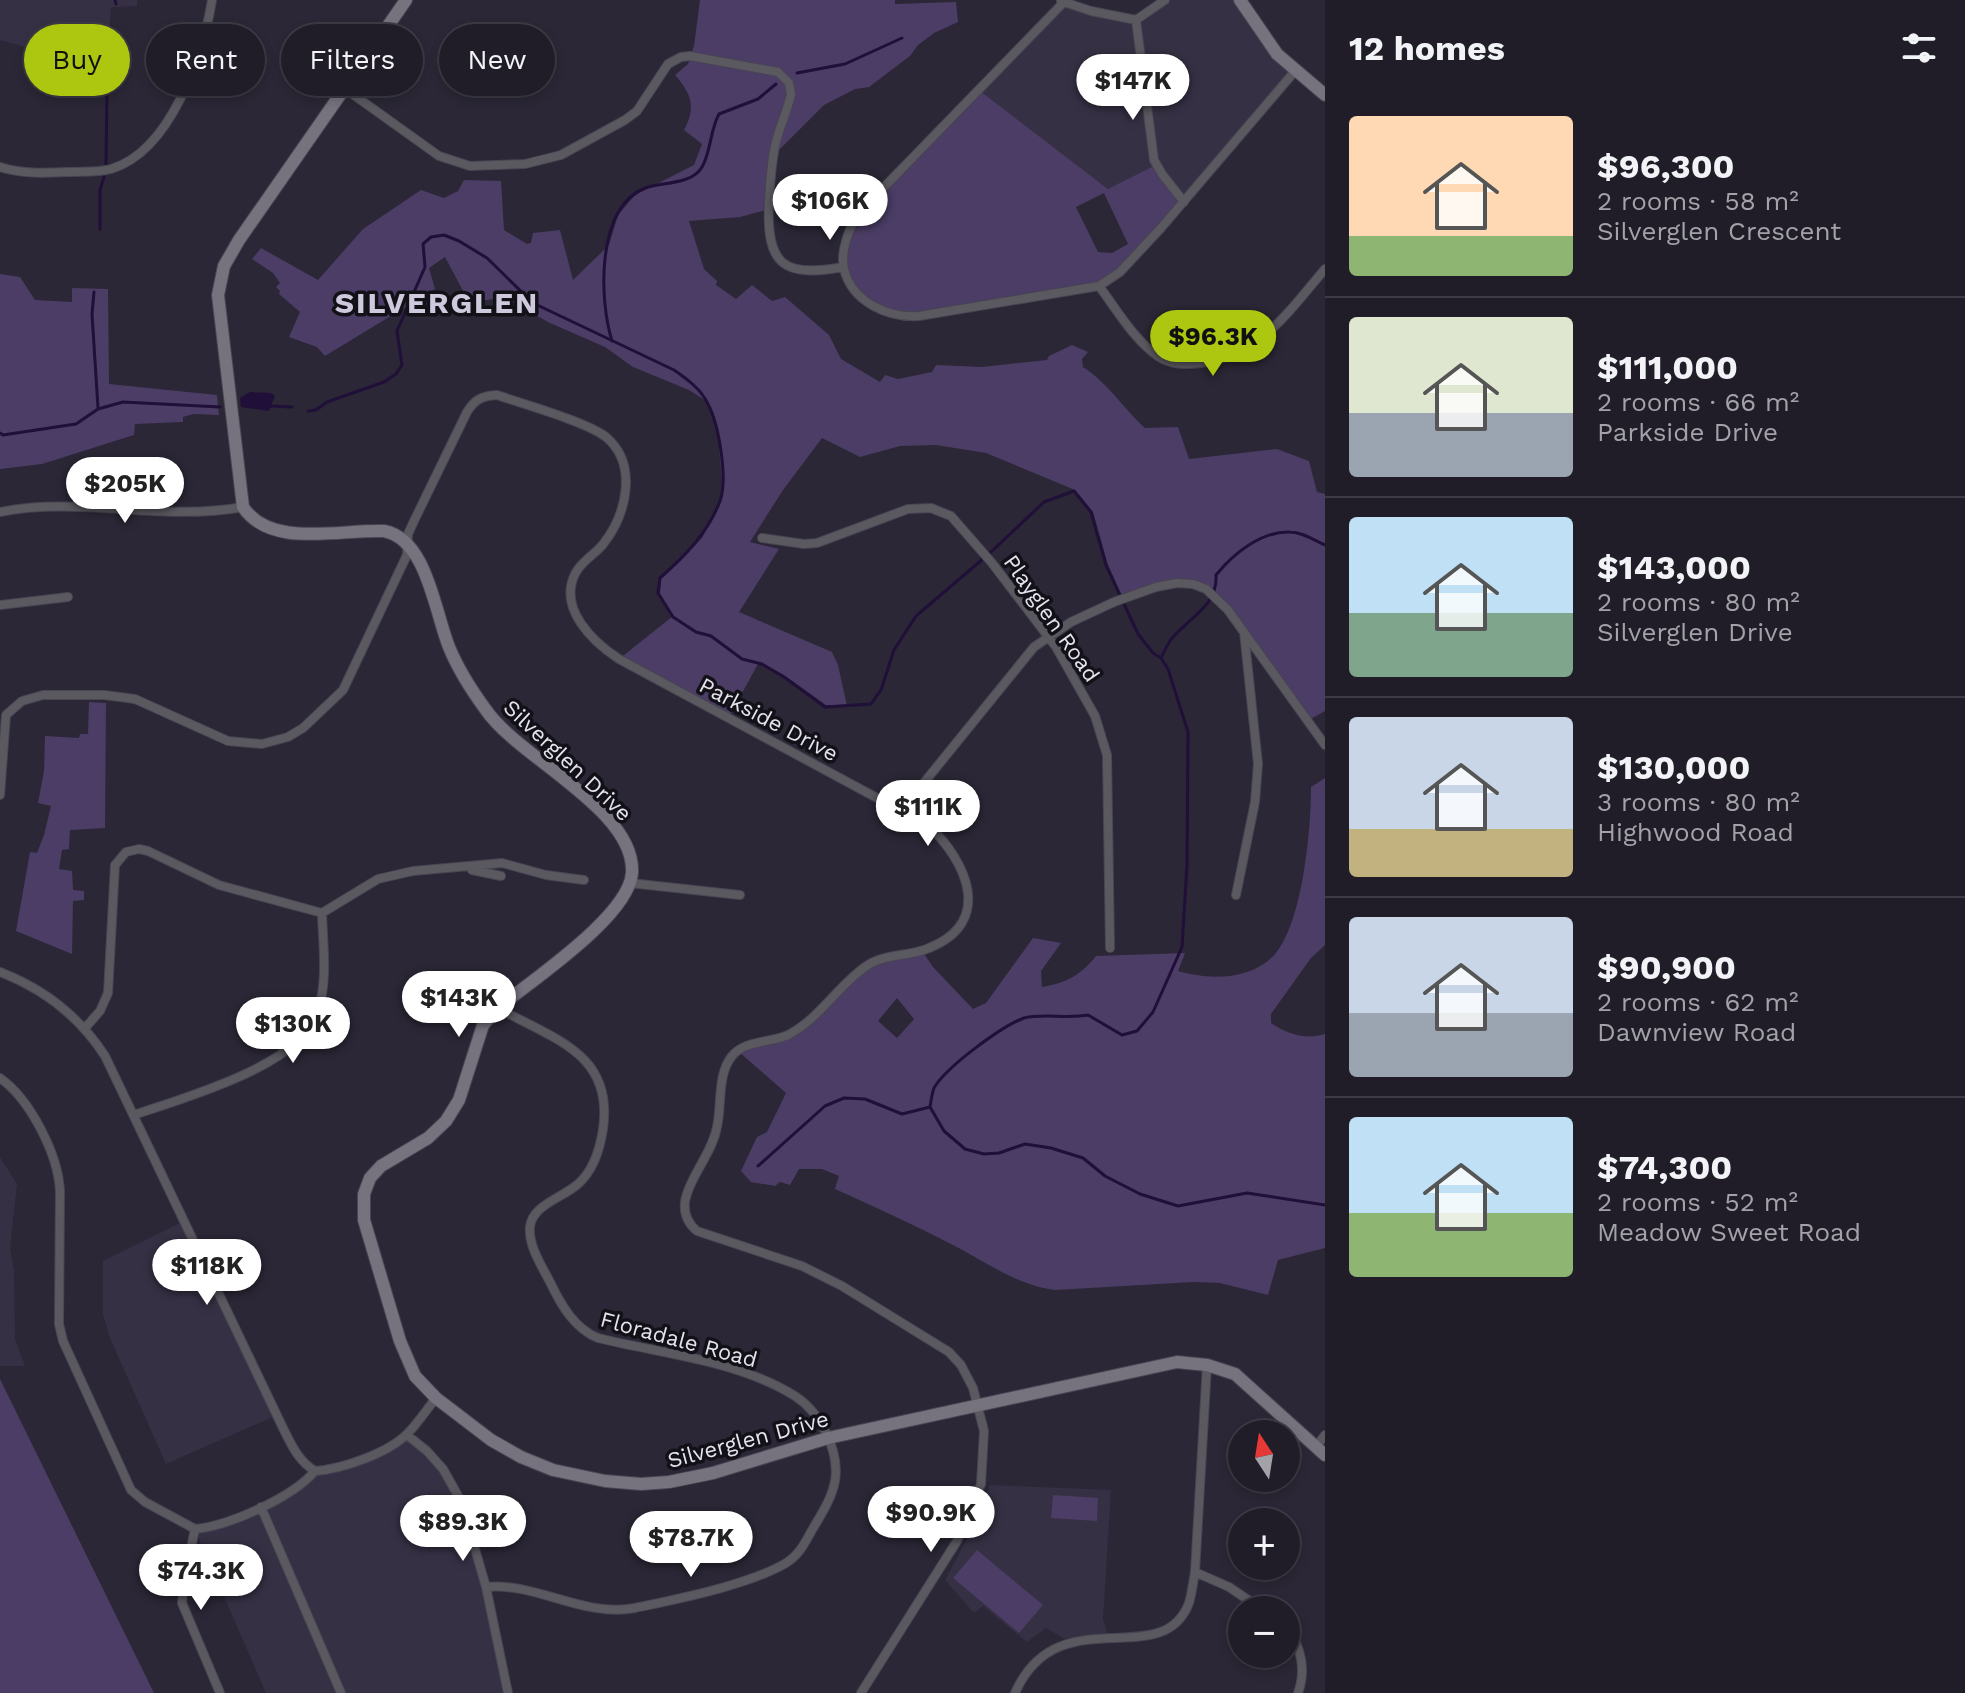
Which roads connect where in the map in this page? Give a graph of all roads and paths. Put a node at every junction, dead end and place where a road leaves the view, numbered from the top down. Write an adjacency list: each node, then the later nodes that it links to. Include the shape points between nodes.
1 (212, 0): 12 (street, via 183,91 159,134 140,152 98,171 32,173)
2 (406, 0): 7 (street)
3 (1165, 0): 6 (street)
4 (1240, 0): 8 (street, via 1272,48)
5 (1062, 1): 6 (street); 14 (street, via 861,209 849,234)
6 (1136, 20): 13 (street, via 1154,160)
7 (389, 24)
8 (1295, 71): 9 (street); 13 (street)
9 (1325, 95)
10 (338, 96): 17 (street, via 239,240 220,277 219,314)
11 (355, 96): 14 (street, via 439,156 493,167 553,158 625,120 637,111 668,64 681,57 778,72 791,94 772,164 772,247 792,268)
12 (0, 167)
13 (1184, 202): 16 (street, via 1120,272)
14 (843, 267): 16 (street, via 862,296 898,317)
15 (1325, 269): 16 (street, via 1254,344 1234,356 1197,364 1171,363 1152,351)
16 (1099, 286)
17 (243, 507): 18 (street, via 177,512 56,505); 20 (street, via 255,522 279,532 384,531)
18 (0, 512)
19 (762, 538): 24 (street, Playglen Road, via 817,543 896,512 925,507 945,513 957,520)
20 (409, 544): 25 (street, via 343,690 288,737 262,744 228,741 121,696 43,695); 28 (street, Parkside Drive, via 414,521 476,400 497,395 594,429 620,455 627,482 610,535 572,583 573,608 586,631 619,659); 32 (street, Silverglen Drive, via 453,655 483,707 509,737 566,780 615,827 631,858)
21 (68, 597): 22 (street)
22 (0, 605)
23 (1244, 631): 24 (street, via 1208,591 1177,583 1114,602); 26 (street); 34 (street, via 1258,764)
24 (1048, 636): 28 (street, via 1014,669); 36 (street, Playglen Road, via 1095,716 1106,748)
25 (3, 712): 27 (street)
26 (1325, 745)
27 (0, 795)
28 (901, 811): 44 (street, Parkside Drive, via 929,826 958,861 967,886 963,921 931,948 872,963 796,1030 746,1046 731,1057 716,1131 685,1196 685,1213 697,1231 820,1274 949,1352 968,1377)
29 (464, 868): 30 (street); 31 (street, via 502,863); 35 (street, via 387,876)
30 (501, 876)
31 (584, 880)
32 (630, 883): 33 (street); 38 (street, Silverglen Drive, via 622,902 600,925)
33 (740, 895)
34 (1236, 895)
35 (322, 913): 39 (street, via 219,885 154,853 126,852 112,874 108,993); 41 (street, via 321,998 306,1033 257,1068)
36 (1110, 948)
37 (0, 972): 39 (street, via 48,996)
38 (498, 1008): 43 (street, Silverglen Drive, via 483,1025 459,1100 446,1121 381,1166 364,1194 367,1236 400,1341 415,1376); 47 (street, Floradale Road, via 580,1054 603,1090 602,1133 590,1169 536,1214 530,1227 538,1258 576,1323 598,1338 719,1365 783,1389 811,1409)
39 (85, 1028): 41 (street)
40 (0, 1078): 51 (street, via 30,1111 57,1169 63,1341 131,1490)
41 (134, 1115): 49 (street, via 283,1428 295,1451)
42 (1207, 1365): 44 (street, Silverglen Drive, via 1163,1364); 48 (street, Silverglen Drive, via 1240,1377); 52 (street)
43 (436, 1398): 45 (street); 47 (street, Silverglen Drive, via 521,1457 563,1472 624,1483 702,1476)
44 (979, 1406): 47 (street, Silverglen Drive); 59 (street, via 984,1463 972,1508 937,1575)
45 (407, 1435): 49 (street, via 350,1465); 53 (street, via 451,1481)
46 (1325, 1435): 48 (street)
47 (828, 1438): 53 (street, via 833,1489 803,1546 781,1565 705,1592 616,1610)
48 (1321, 1451)
49 (315, 1471): 50 (street)
50 (261, 1507): 51 (street); 57 (street)
51 (195, 1529): 56 (street, via 182,1603)
52 (1195, 1572): 54 (street); 60 (street, via 1189,1603 1166,1629 1143,1637 1089,1638 1058,1646 1032,1664)
53 (486, 1587): 58 (street)
54 (1242, 1596)
55 (1300, 1652): 61 (street)
56 (220, 1693)
57 (341, 1693)
58 (508, 1693)
59 (861, 1693)
60 (1015, 1693)
61 (1298, 1693)

